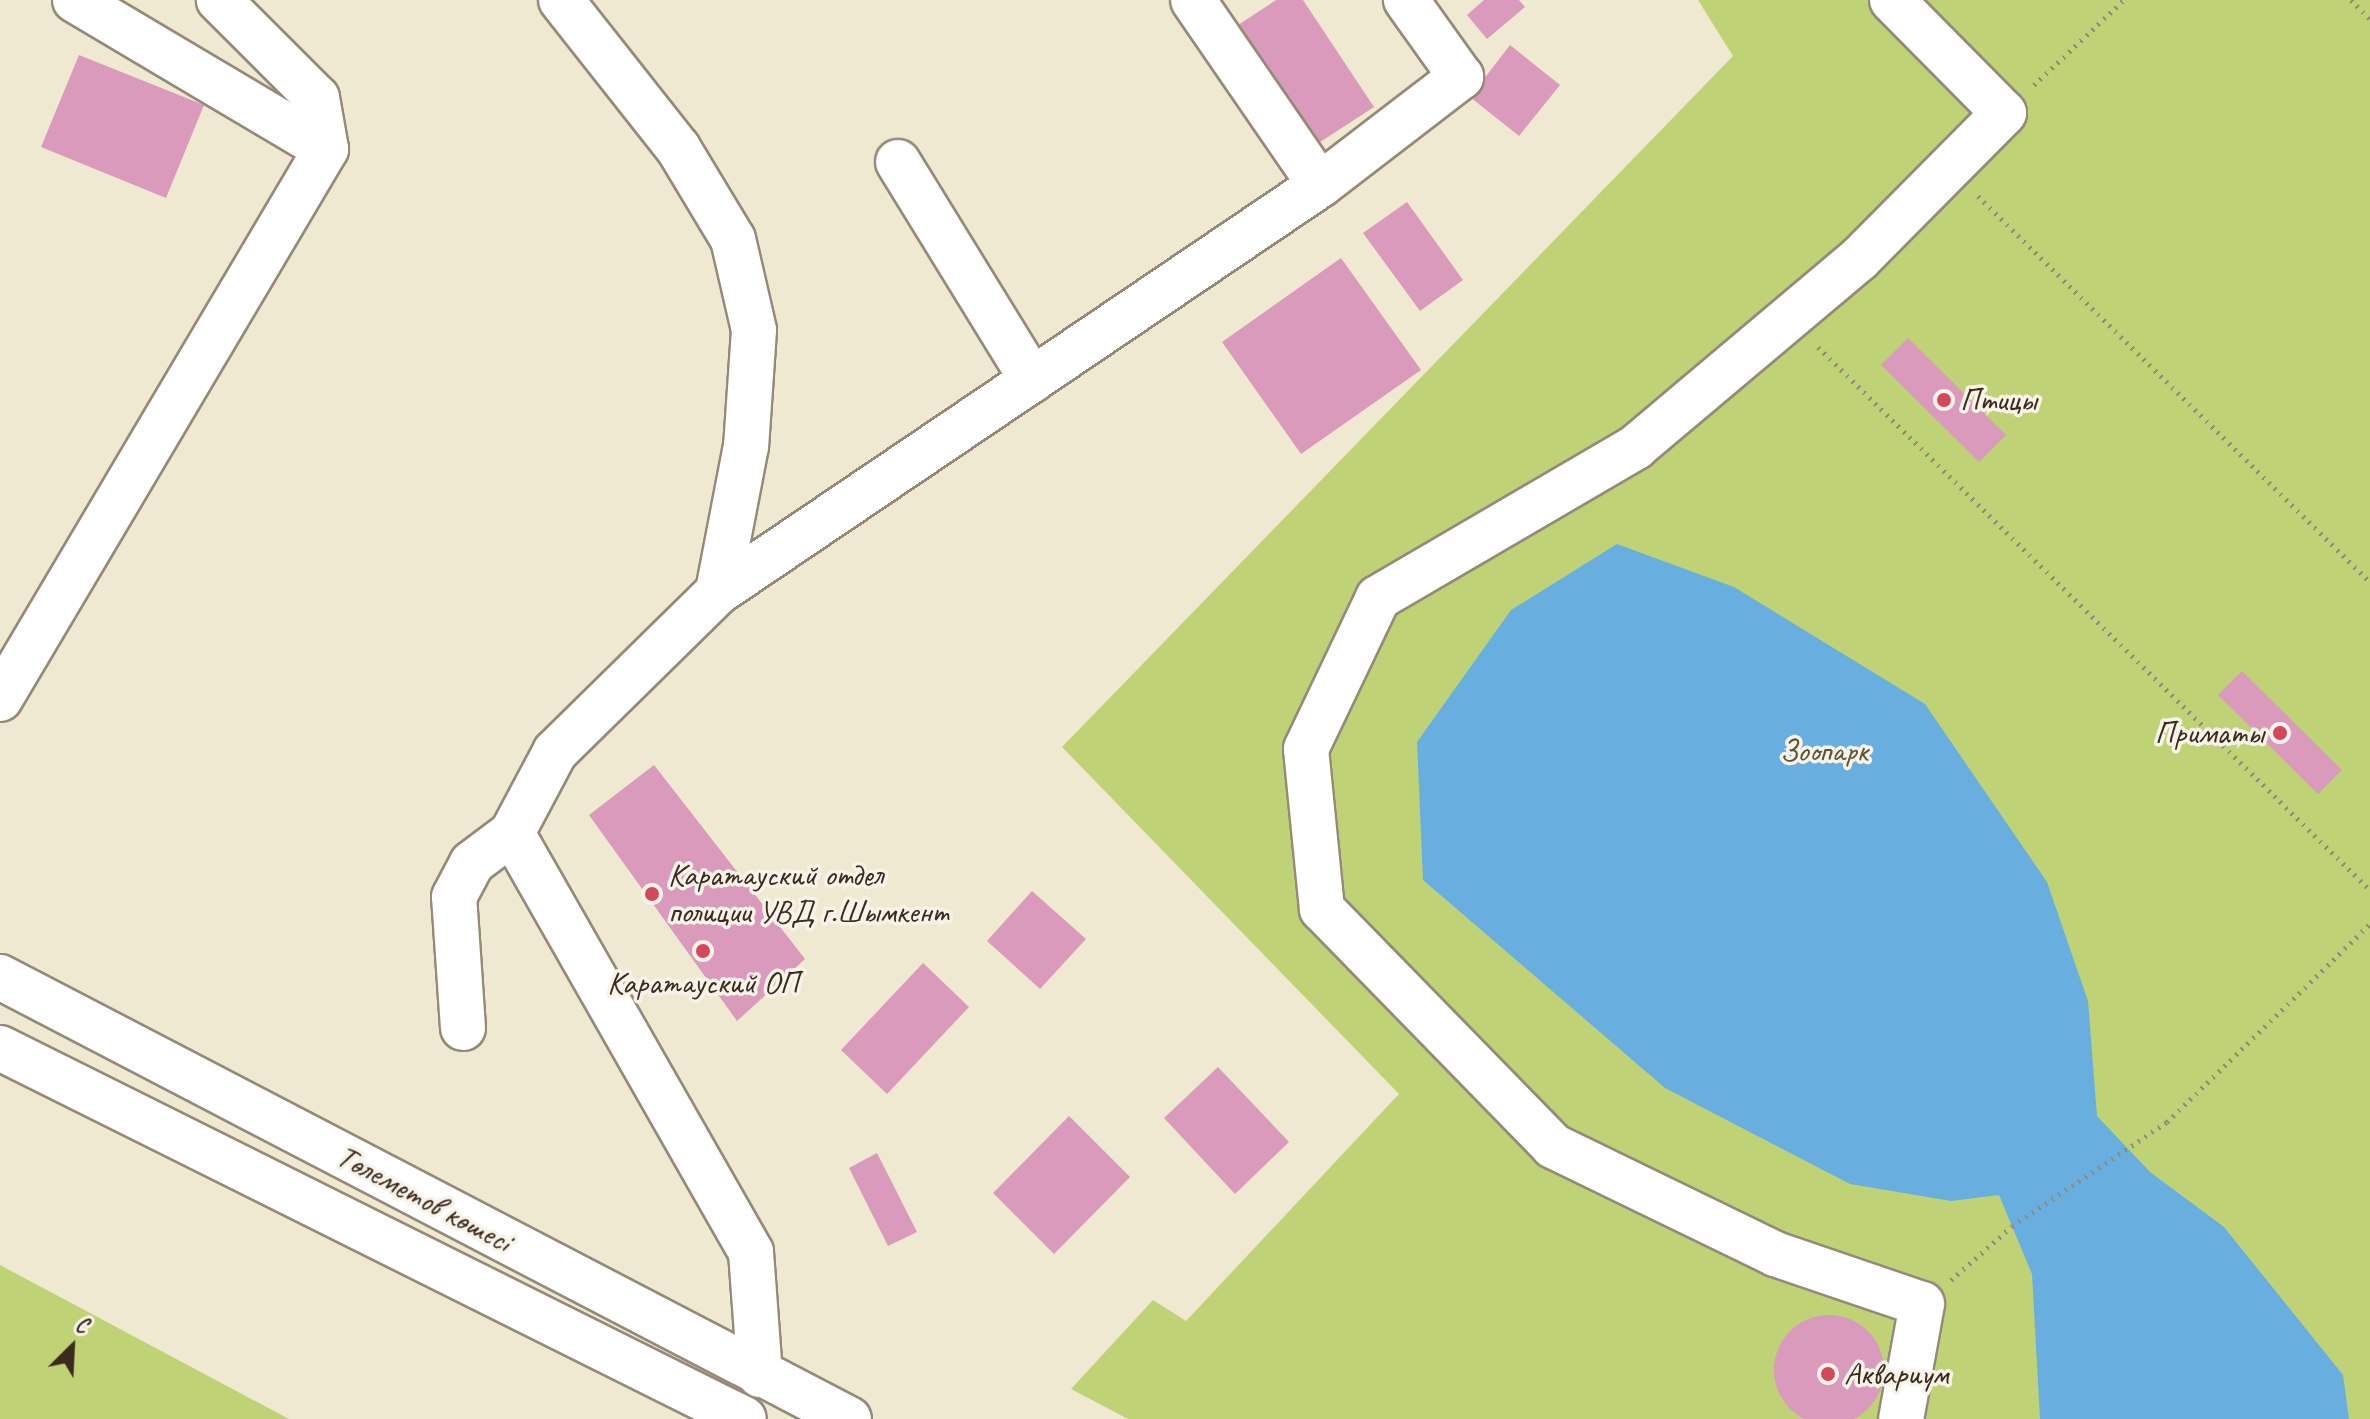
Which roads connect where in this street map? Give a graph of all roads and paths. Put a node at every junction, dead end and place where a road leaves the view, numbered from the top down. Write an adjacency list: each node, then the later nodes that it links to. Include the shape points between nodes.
1 (75, 0): 11 (street)
2 (219, 0): 11 (street, via 317,98)
3 (561, 0): 18 (street, via 678,148 733,239 754,330 746,446)
4 (1193, 0): 14 (street)
5 (1406, 0): 14 (street, via 1461,77)
6 (1892, 0): 10 (street)
7 (2124, 0): 10 (path)
8 (2351, 0): 9 (path)
9 (2370, 19)
10 (2004, 113): 13 (street)
11 (326, 149): 19 (street)
12 (898, 162): 16 (street)
13 (1946, 165): 15 (street, via 1859,259); 17 (path)
14 (1320, 185): 16 (street)
15 (1788, 318): 21 (path); 30 (street, via 1636,447 1378,598 1306,749 1322,909 1553,1146 1775,1254 1922,1304)
16 (1032, 380): 18 (street)
17 (2370, 582)
18 (718, 592): 20 (street, via 555,752)
19 (0, 699)
20 (512, 833): 24 (street, via 472,863 454,897); 27 (street, via 751,1252)
21 (2370, 890)
22 (2370, 924): 26 (path, via 2167,1122)
23 (0, 977): 27 (street, Төлеметов көшесі)
24 (463, 1028)
25 (0, 1048): 28 (street, Төлеметов көшесі)
26 (2012, 1226)
27 (760, 1375): 29 (street, Төлеметов көшесі)
28 (744, 1419)
29 (849, 1419)
30 (1901, 1419)

